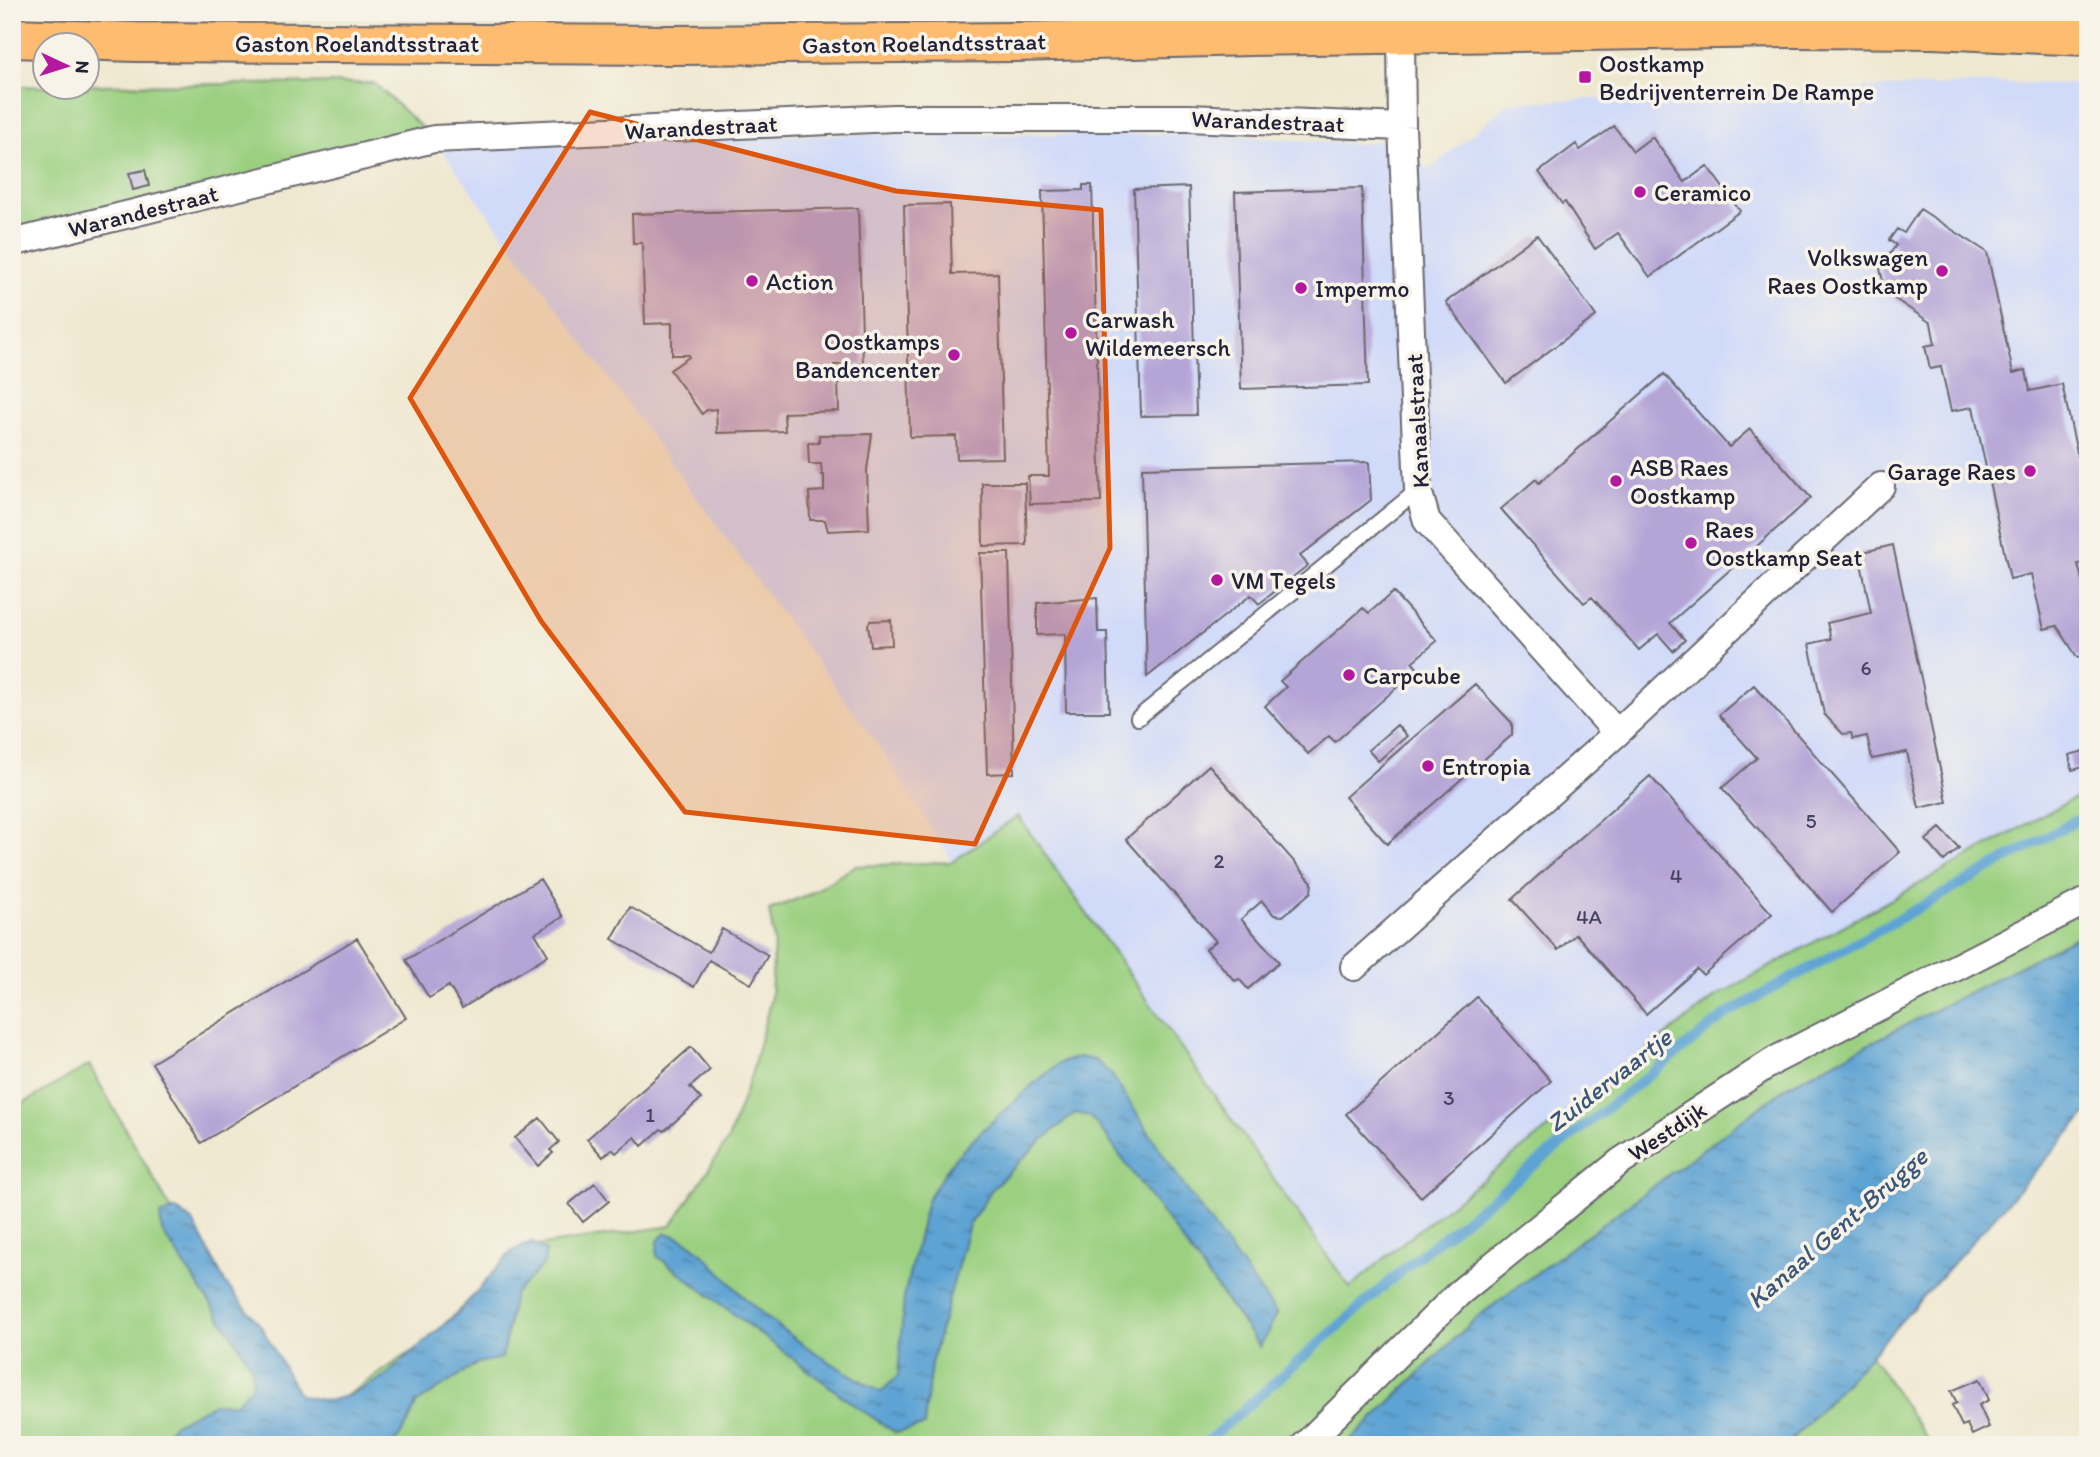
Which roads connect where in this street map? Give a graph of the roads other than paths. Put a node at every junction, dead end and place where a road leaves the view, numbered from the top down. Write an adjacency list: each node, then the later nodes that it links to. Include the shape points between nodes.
1 (1933, 20): 2 (main road, Gaston Roelandtsstraat); 3 (main road, Gaston Roelandtsstraat)
2 (1401, 34): 4 (main road, Gaston Roelandtsstraat, via 674,45 136,43); 5 (street, Kanaalstraat)
3 (2088, 36)
4 (17, 38)
5 (1402, 127): 6 (street, Warandestraat, via 1188,118 894,118 434,139); 8 (street, Kanaalstraat)
6 (12, 243)
7 (1881, 486): 10 (street)
8 (1418, 490): 9 (lane); 10 (street, Kanaalstraat, via 1427,521)
9 (1138, 718)
10 (1618, 733): 12 (street)
11 (2088, 900): 13 (street, Westdijk, via 1775,1060 1621,1161 1459,1293)
12 (1354, 967)
13 (1305, 1445)

